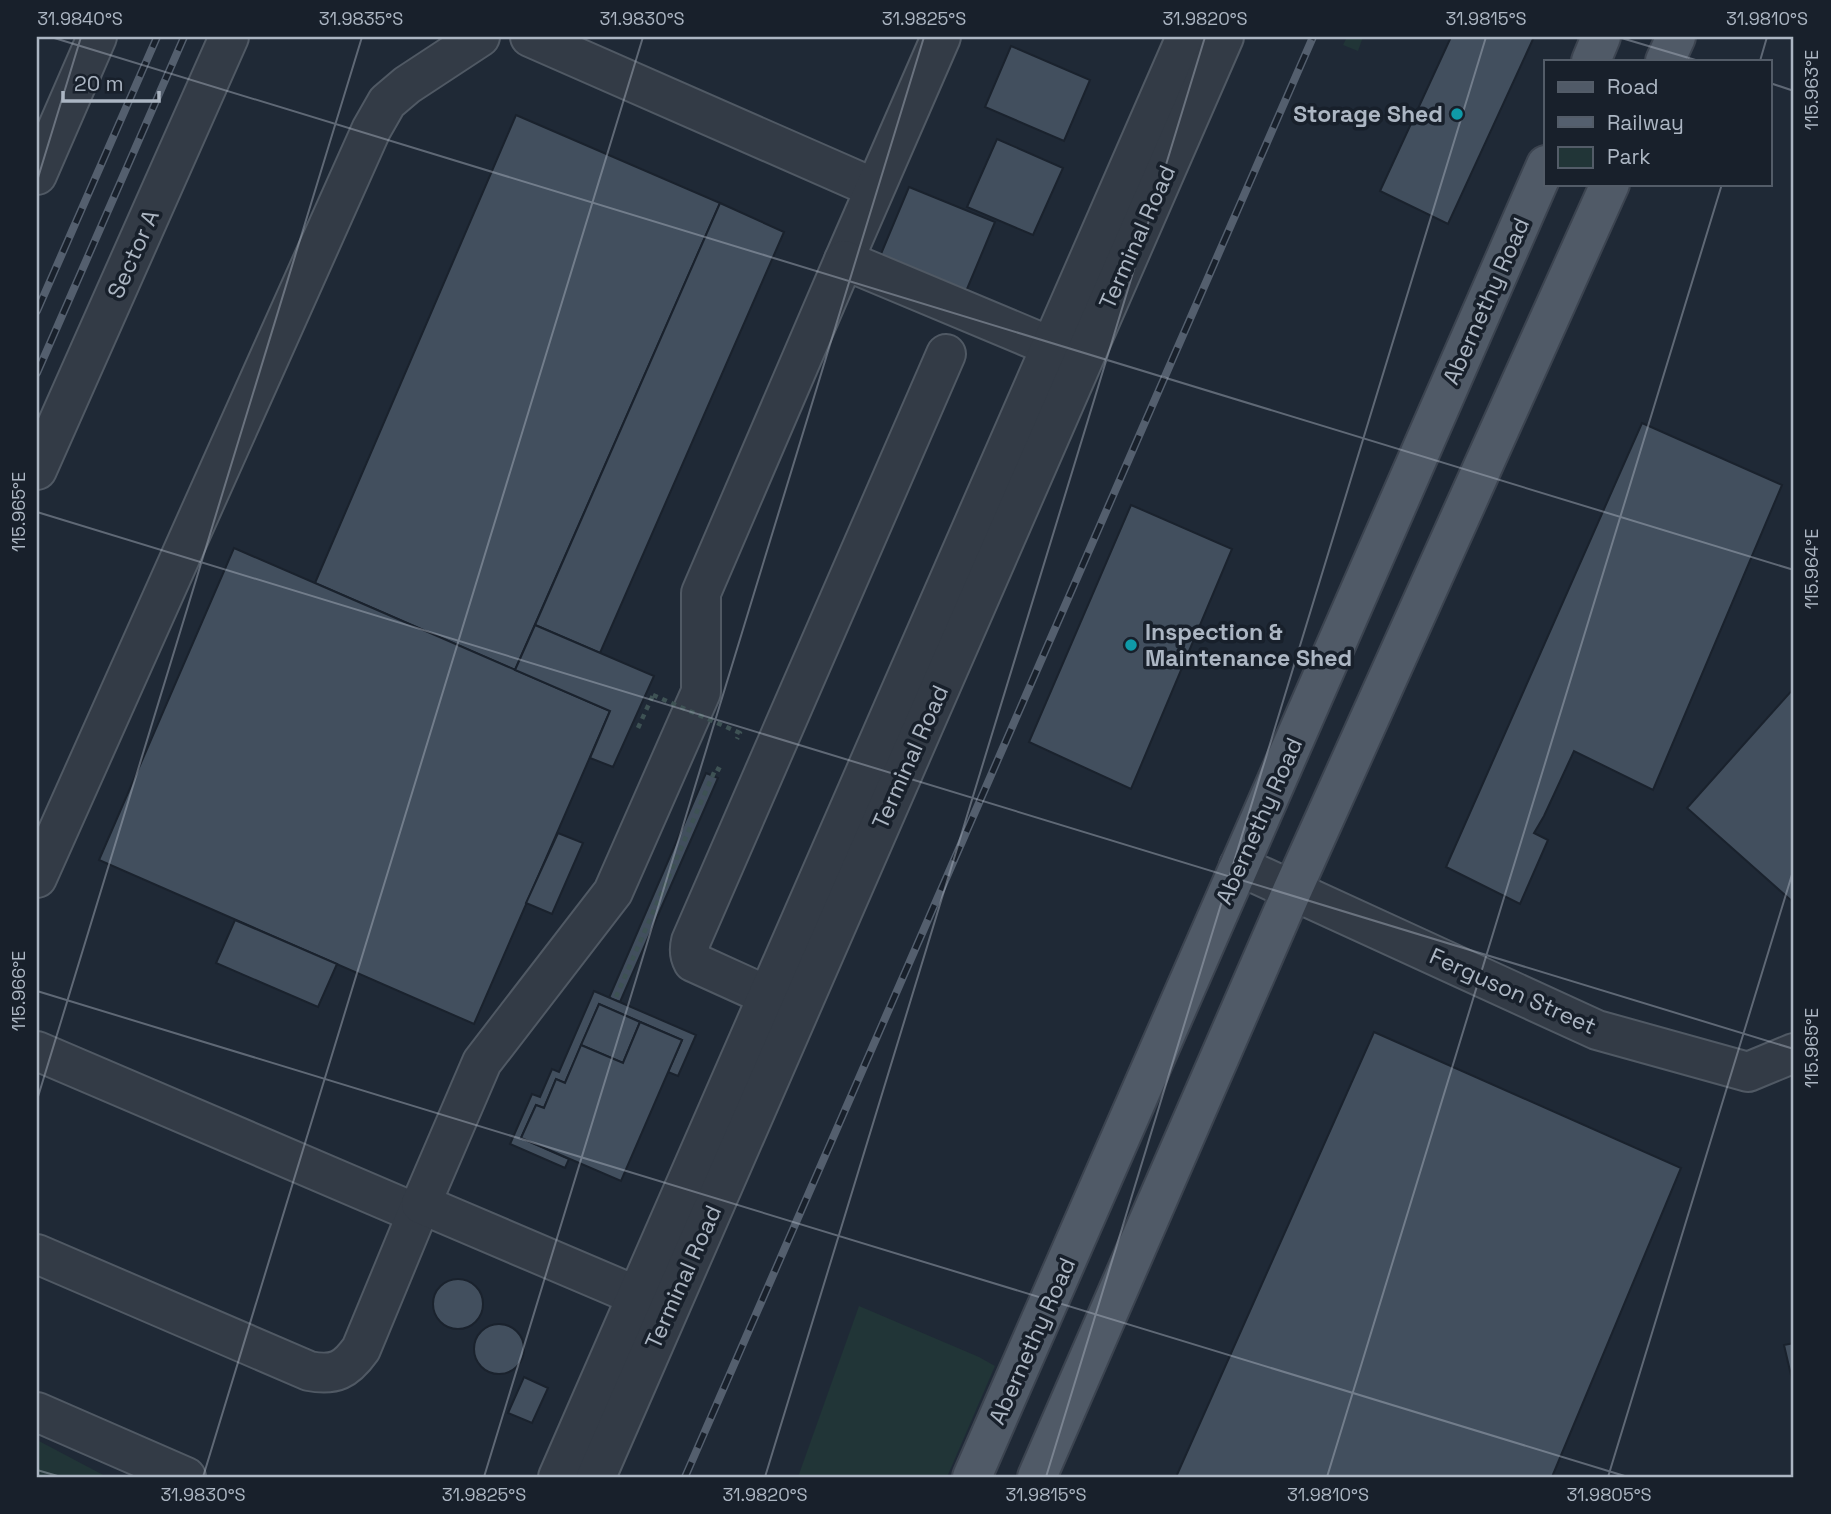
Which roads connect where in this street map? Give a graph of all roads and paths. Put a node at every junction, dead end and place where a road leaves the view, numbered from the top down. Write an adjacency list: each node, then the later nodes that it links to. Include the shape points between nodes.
1 (97, 37): 13 (street)
2 (229, 37): 19 (street, Sector A)
3 (480, 37): 24 (street, via 397,94 371,130)
4 (530, 37): 15 (street)
5 (941, 37): 15 (street)
6 (1186, 37): 17 (street)
7 (1224, 37): 36 (street, Terminal Road)
8 (1601, 37): 10 (main road)
9 (1676, 37): 11 (main road)
10 (1591, 60)
11 (1665, 60)
12 (1544, 170): 23 (main road, Abernethy Road)
13 (37, 175)
14 (1609, 186): 25 (main road)
15 (874, 188): 16 (street)
16 (844, 260): 17 (street); 30 (street, via 701,593 701,692 612,892 482,1062)
17 (1052, 347): 26 (street)
18 (946, 355): 26 (street, via 691,941 693,962)
19 (37, 470)
20 (638, 727): 21 (path, bridge, via 653,695 740,733)
21 (737, 739)
22 (723, 772): 27 (path, via 716,768)
23 (1239, 866): 25 (street, Ferguson Street); 37 (main road, Abernethy Road)
24 (37, 878)
25 (1292, 891): 29 (street, Ferguson Street, via 1597,1030 1748,1072); 38 (main road)
26 (768, 996): 32 (street)
27 (616, 997)
28 (37, 1051): 30 (street)
29 (1794, 1053)
30 (419, 1209): 31 (street, via 360,1349 340,1370 323,1374); 32 (street)
31 (37, 1255)
32 (637, 1296): 35 (street)
33 (37, 1412): 34 (street)
34 (186, 1477)
35 (558, 1477)
36 (596, 1477)
37 (972, 1477)
38 (1037, 1477)

